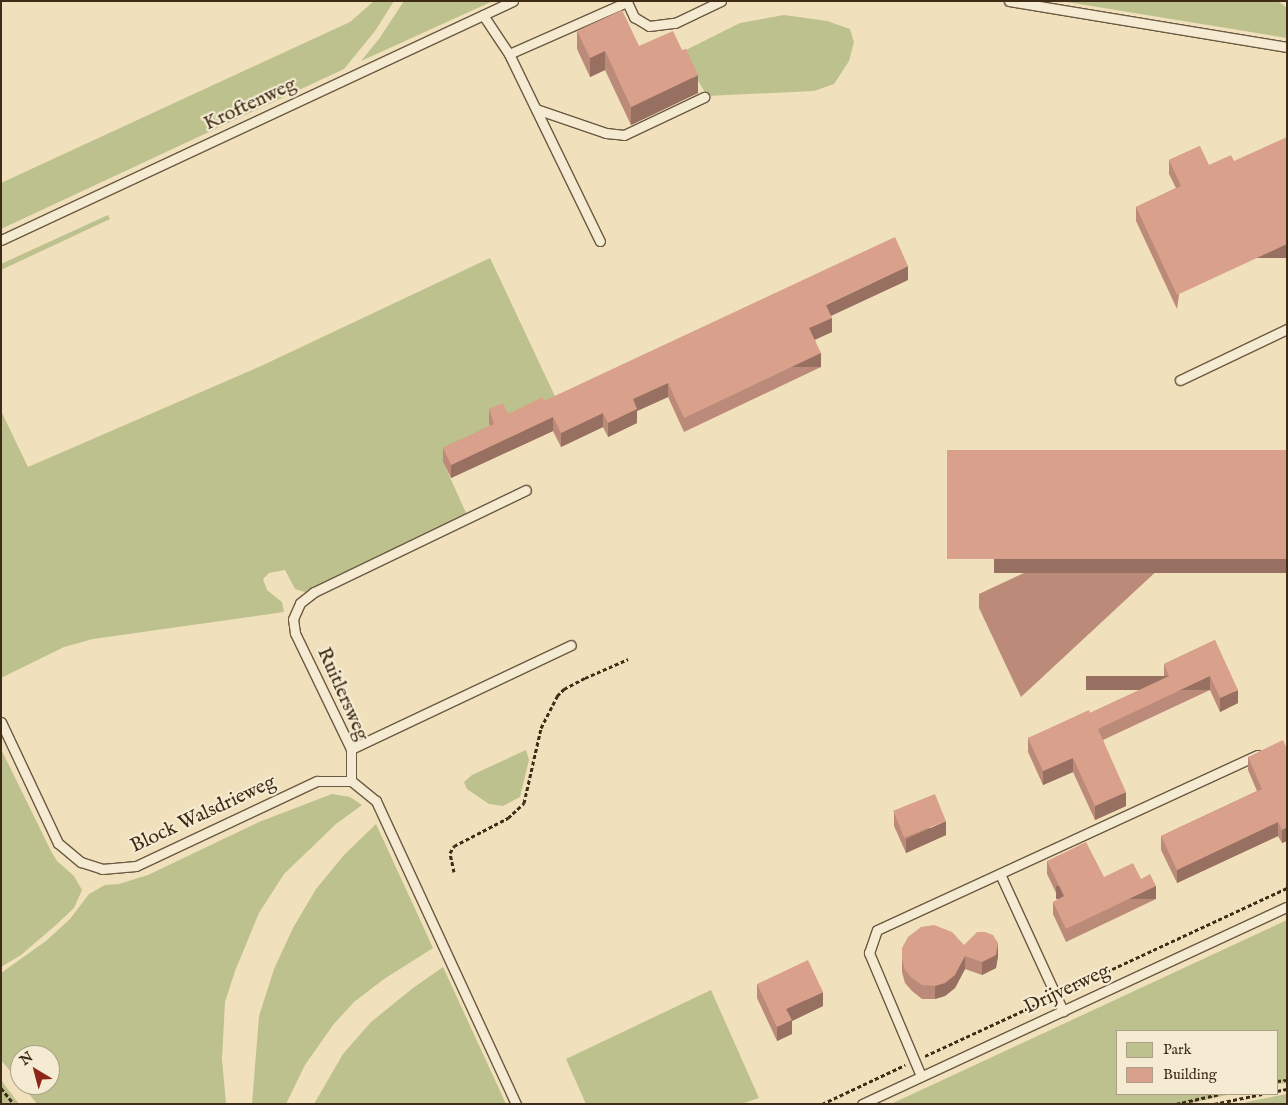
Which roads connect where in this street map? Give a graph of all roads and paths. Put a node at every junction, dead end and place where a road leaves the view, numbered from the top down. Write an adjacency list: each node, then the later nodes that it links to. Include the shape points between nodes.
1 (513, 1): 4 (lane, Kroftenweg)
2 (721, 1): 6 (lane, via 675,23 649,26 634,17 627,2)
3 (1009, 1): 5 (lane)
4 (483, 15): 6 (lane); 9 (lane, Kroftenweg)
5 (1287, 47)
6 (509, 54): 8 (lane)
7 (704, 97): 8 (lane, via 624,135 606,133)
8 (536, 109): 10 (lane)
9 (1, 240)
10 (600, 241)
11 (1287, 329): 12 (lane)
12 (1180, 380)
13 (526, 490): 17 (lane, Ruitlersweg, via 314,592 300,603 293,619 295,633)
14 (571, 644): 17 (lane)
15 (628, 659): 20 (path, via 564,689 557,696 541,728 524,803 508,818 454,846 450,861)
16 (1, 722): 19 (lane, Block Walsdrieweg, via 58,843 81,862 102,869 136,866 317,780)
17 (351, 749): 19 (lane, Ruitlersweg)
18 (1269, 750): 21 (lane)
19 (351, 781): 29 (lane, via 376,801)
20 (454, 872)
21 (1000, 874): 23 (lane); 24 (lane, via 877,930 869,953)
22 (1287, 907): 23 (lane, Drijverweg)
23 (1063, 1010): 24 (lane, Drijverweg)
24 (921, 1076): 30 (lane, Drijverweg)
25 (1, 1088): 28 (path)
26 (1216, 1095): 31 (path)
27 (1257, 1095): 32 (path)
28 (14, 1104)
29 (516, 1104)
30 (862, 1104)
31 (1176, 1104)
32 (1214, 1104)

